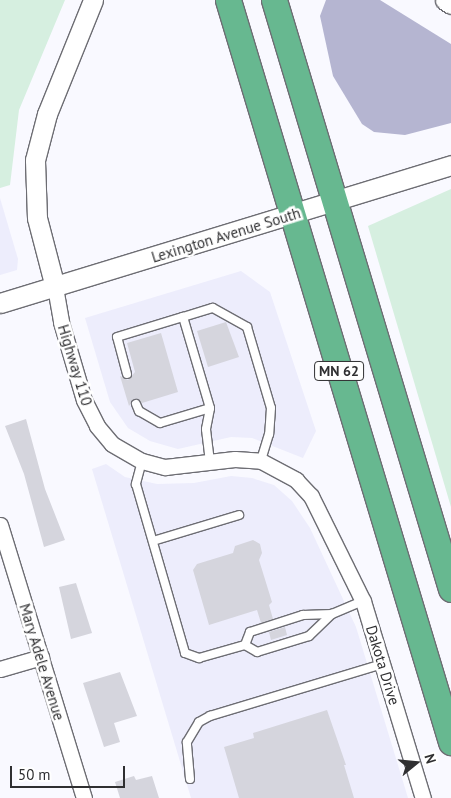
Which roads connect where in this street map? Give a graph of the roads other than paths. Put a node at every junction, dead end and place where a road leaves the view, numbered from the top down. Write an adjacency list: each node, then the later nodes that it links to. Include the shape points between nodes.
1 (93, 0): 9 (street, via 47,114 35,160 37,218)
2 (228, 0): 8 (highway, MN 62)
3 (274, 0): 7 (highway, MN 62)
4 (445, 0): 5 (street)
5 (451, 4)
6 (451, 165): 7 (street, Lexington Avenue South)
7 (334, 201): 8 (street, Lexington Avenue South); 22 (highway, MN 62)
8 (292, 214): 9 (street, Lexington Avenue South); 29 (highway, MN 62)
9 (55, 287): 10 (street, Lexington Avenue South); 15 (street, Highway 110, via 61,322 92,418 112,444)
10 (0, 304)
11 (182, 317): 12 (lane, via 117,337); 14 (lane); 16 (lane, via 212,308 247,326 271,408)
12 (128, 374)
13 (136, 404): 14 (lane, via 147,418 160,423)
14 (210, 408): 17 (lane, via 206,430)
15 (142, 461): 17 (street, Highway 110, via 176,467); 21 (lane, via 136,484)
16 (262, 461): 17 (street, Highway 110, via 235,459); 20 (street, Highway 110, via 296,480 311,496)
17 (210, 462)
18 (239, 515): 21 (lane)
19 (0, 525): 26 (street, Mary Adele Avenue)
20 (333, 535): 23 (street, Dakota Drive)
21 (153, 541): 25 (lane, via 185,653 199,658)
22 (451, 589)
23 (363, 601): 24 (lane); 27 (street, Dakota Drive)
24 (332, 614): 25 (lane, via 303,615 250,632); 25 (lane, via 309,636 257,652)
25 (245, 645)
26 (40, 657): 28 (street); 31 (street, Mary Adele Avenue)
27 (382, 664): 30 (lane, via 210,716 200,722 187,742); 32 (street, Dakota Drive)
28 (0, 669)
29 (451, 742)
30 (190, 779)
31 (84, 798)
32 (423, 798)

